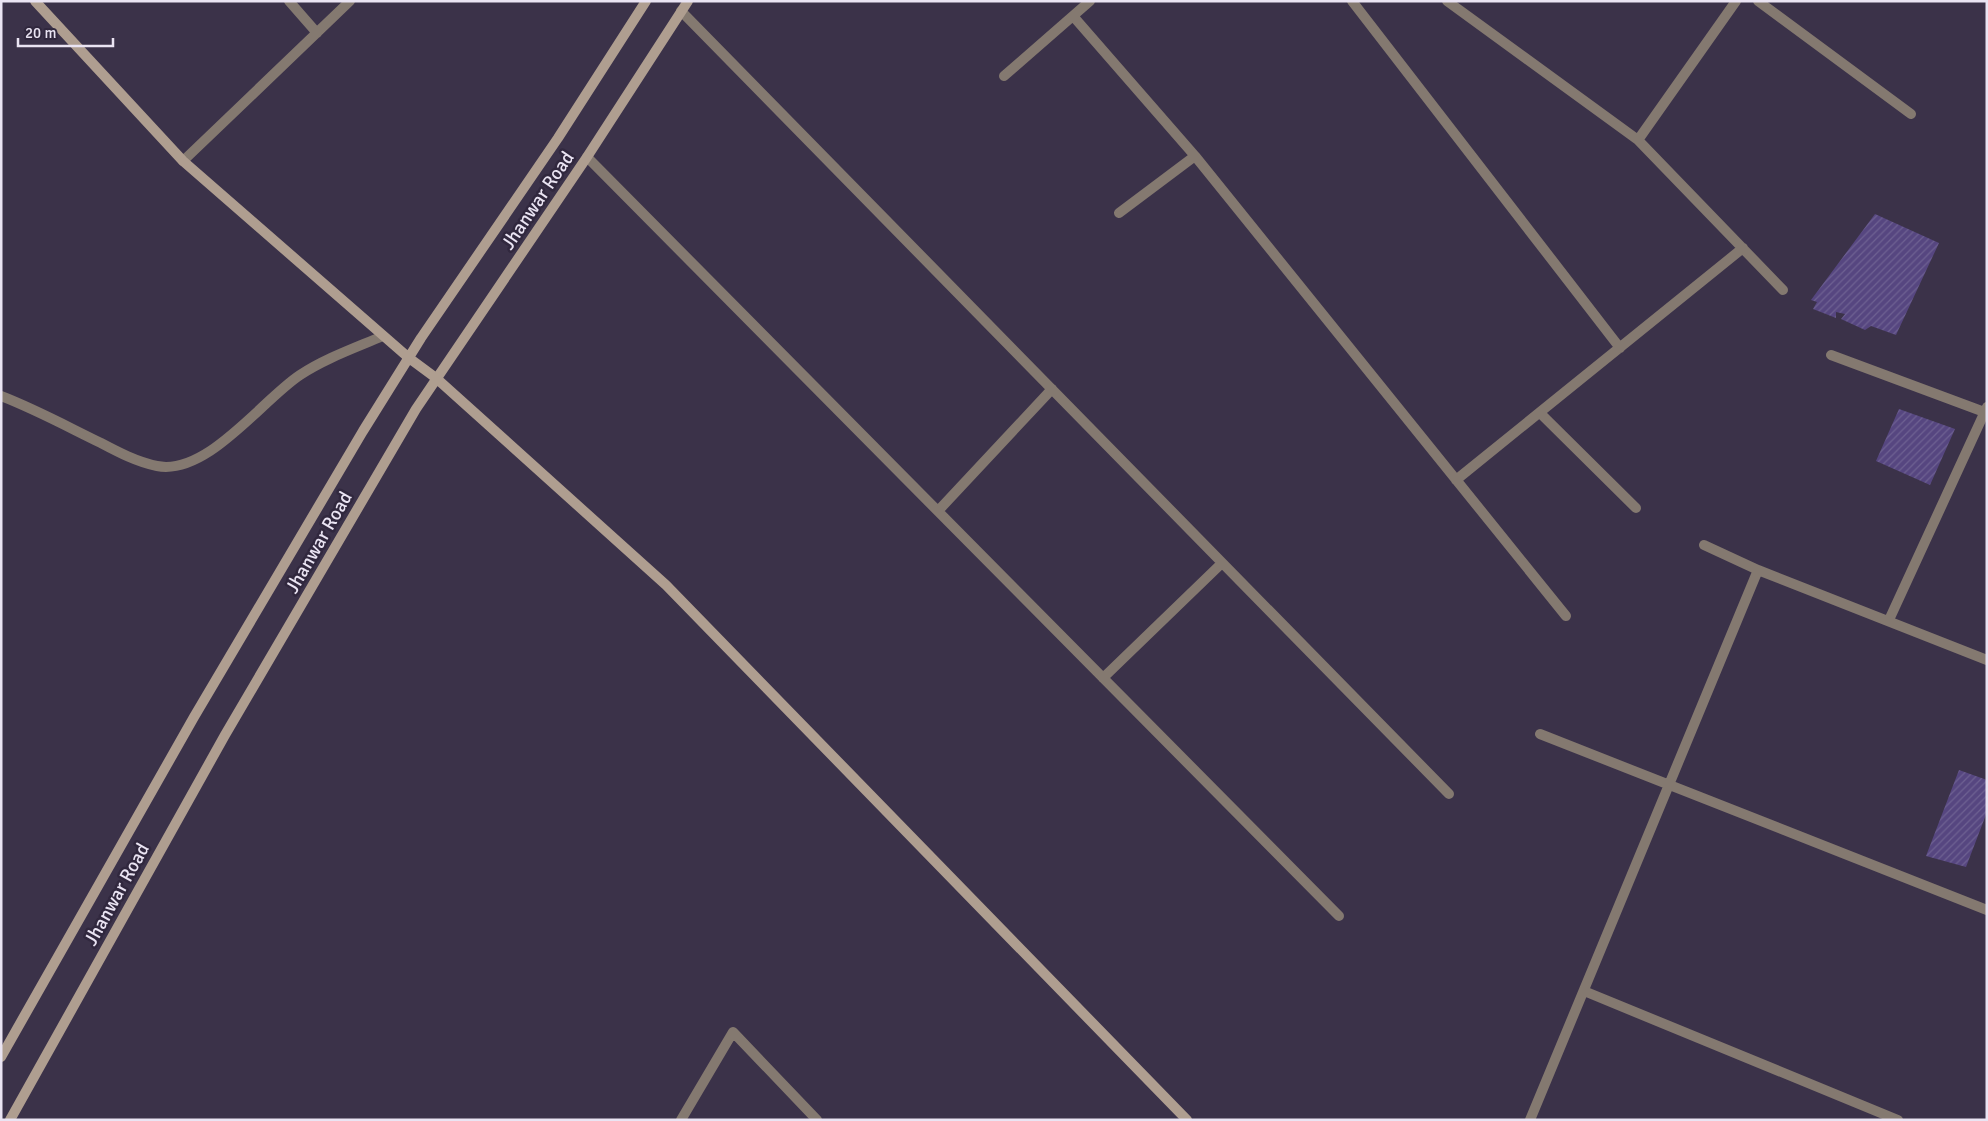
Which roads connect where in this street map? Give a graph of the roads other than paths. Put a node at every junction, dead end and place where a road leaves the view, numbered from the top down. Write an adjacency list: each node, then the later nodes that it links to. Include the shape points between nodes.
1 (35, 1): 19 (street)
2 (289, 1): 13 (street)
3 (350, 1): 13 (street)
4 (646, 1): 26 (street, Jhanwar Road)
5 (688, 1): 11 (street, Jhanwar Road)
6 (1090, 1): 12 (street)
7 (1352, 1): 24 (street)
8 (1447, 1): 16 (street)
9 (1736, 1): 16 (street)
10 (1758, 1): 15 (street)
11 (680, 12): 18 (street, Jhanwar Road); 28 (street)
12 (1072, 16): 14 (street); 17 (street)
13 (317, 32): 19 (street)
14 (1004, 76)
15 (1911, 114)
16 (1638, 140): 21 (street)
17 (1195, 156): 20 (street); 32 (street)
18 (587, 157): 27 (street, Jhanwar Road); 34 (street)
19 (183, 160): 23 (street)
20 (1119, 213)
21 (1743, 248): 22 (street); 24 (street)
22 (1783, 290)
23 (383, 336): 26 (street); 29 (street, via 301,375 216,448 178,466 158,466 135,459)
24 (1620, 348): 31 (street)
25 (1831, 355): 30 (street)
26 (409, 358): 27 (street); 48 (street, Jhanwar Road, via 199,709)
27 (436, 378): 49 (street, Jhanwar Road, via 225,735); 52 (street, via 666,585)
28 (1052, 389): 34 (street); 36 (street)
29 (1, 396)
30 (1986, 411): 39 (street)
31 (1540, 413): 32 (street); 33 (street)
32 (1456, 480): 38 (street)
33 (1636, 508)
34 (938, 511): 41 (street)
35 (1704, 545): 37 (street)
36 (1222, 563): 41 (street); 44 (street)
37 (1758, 570): 39 (street); 43 (street)
38 (1566, 616)
39 (1889, 620): 40 (street)
40 (1987, 660)
41 (1103, 678): 46 (street)
42 (1540, 734): 43 (street)
43 (1669, 785): 45 (street); 47 (street)
44 (1449, 794)
45 (1987, 910)
46 (1339, 916)
47 (1584, 991): 53 (street); 54 (street)
48 (1, 1057)
49 (10, 1120)
50 (681, 1120): 51 (street, via 733,1032)
51 (817, 1120)
52 (1187, 1120)
53 (1530, 1120)
54 (1898, 1120)

